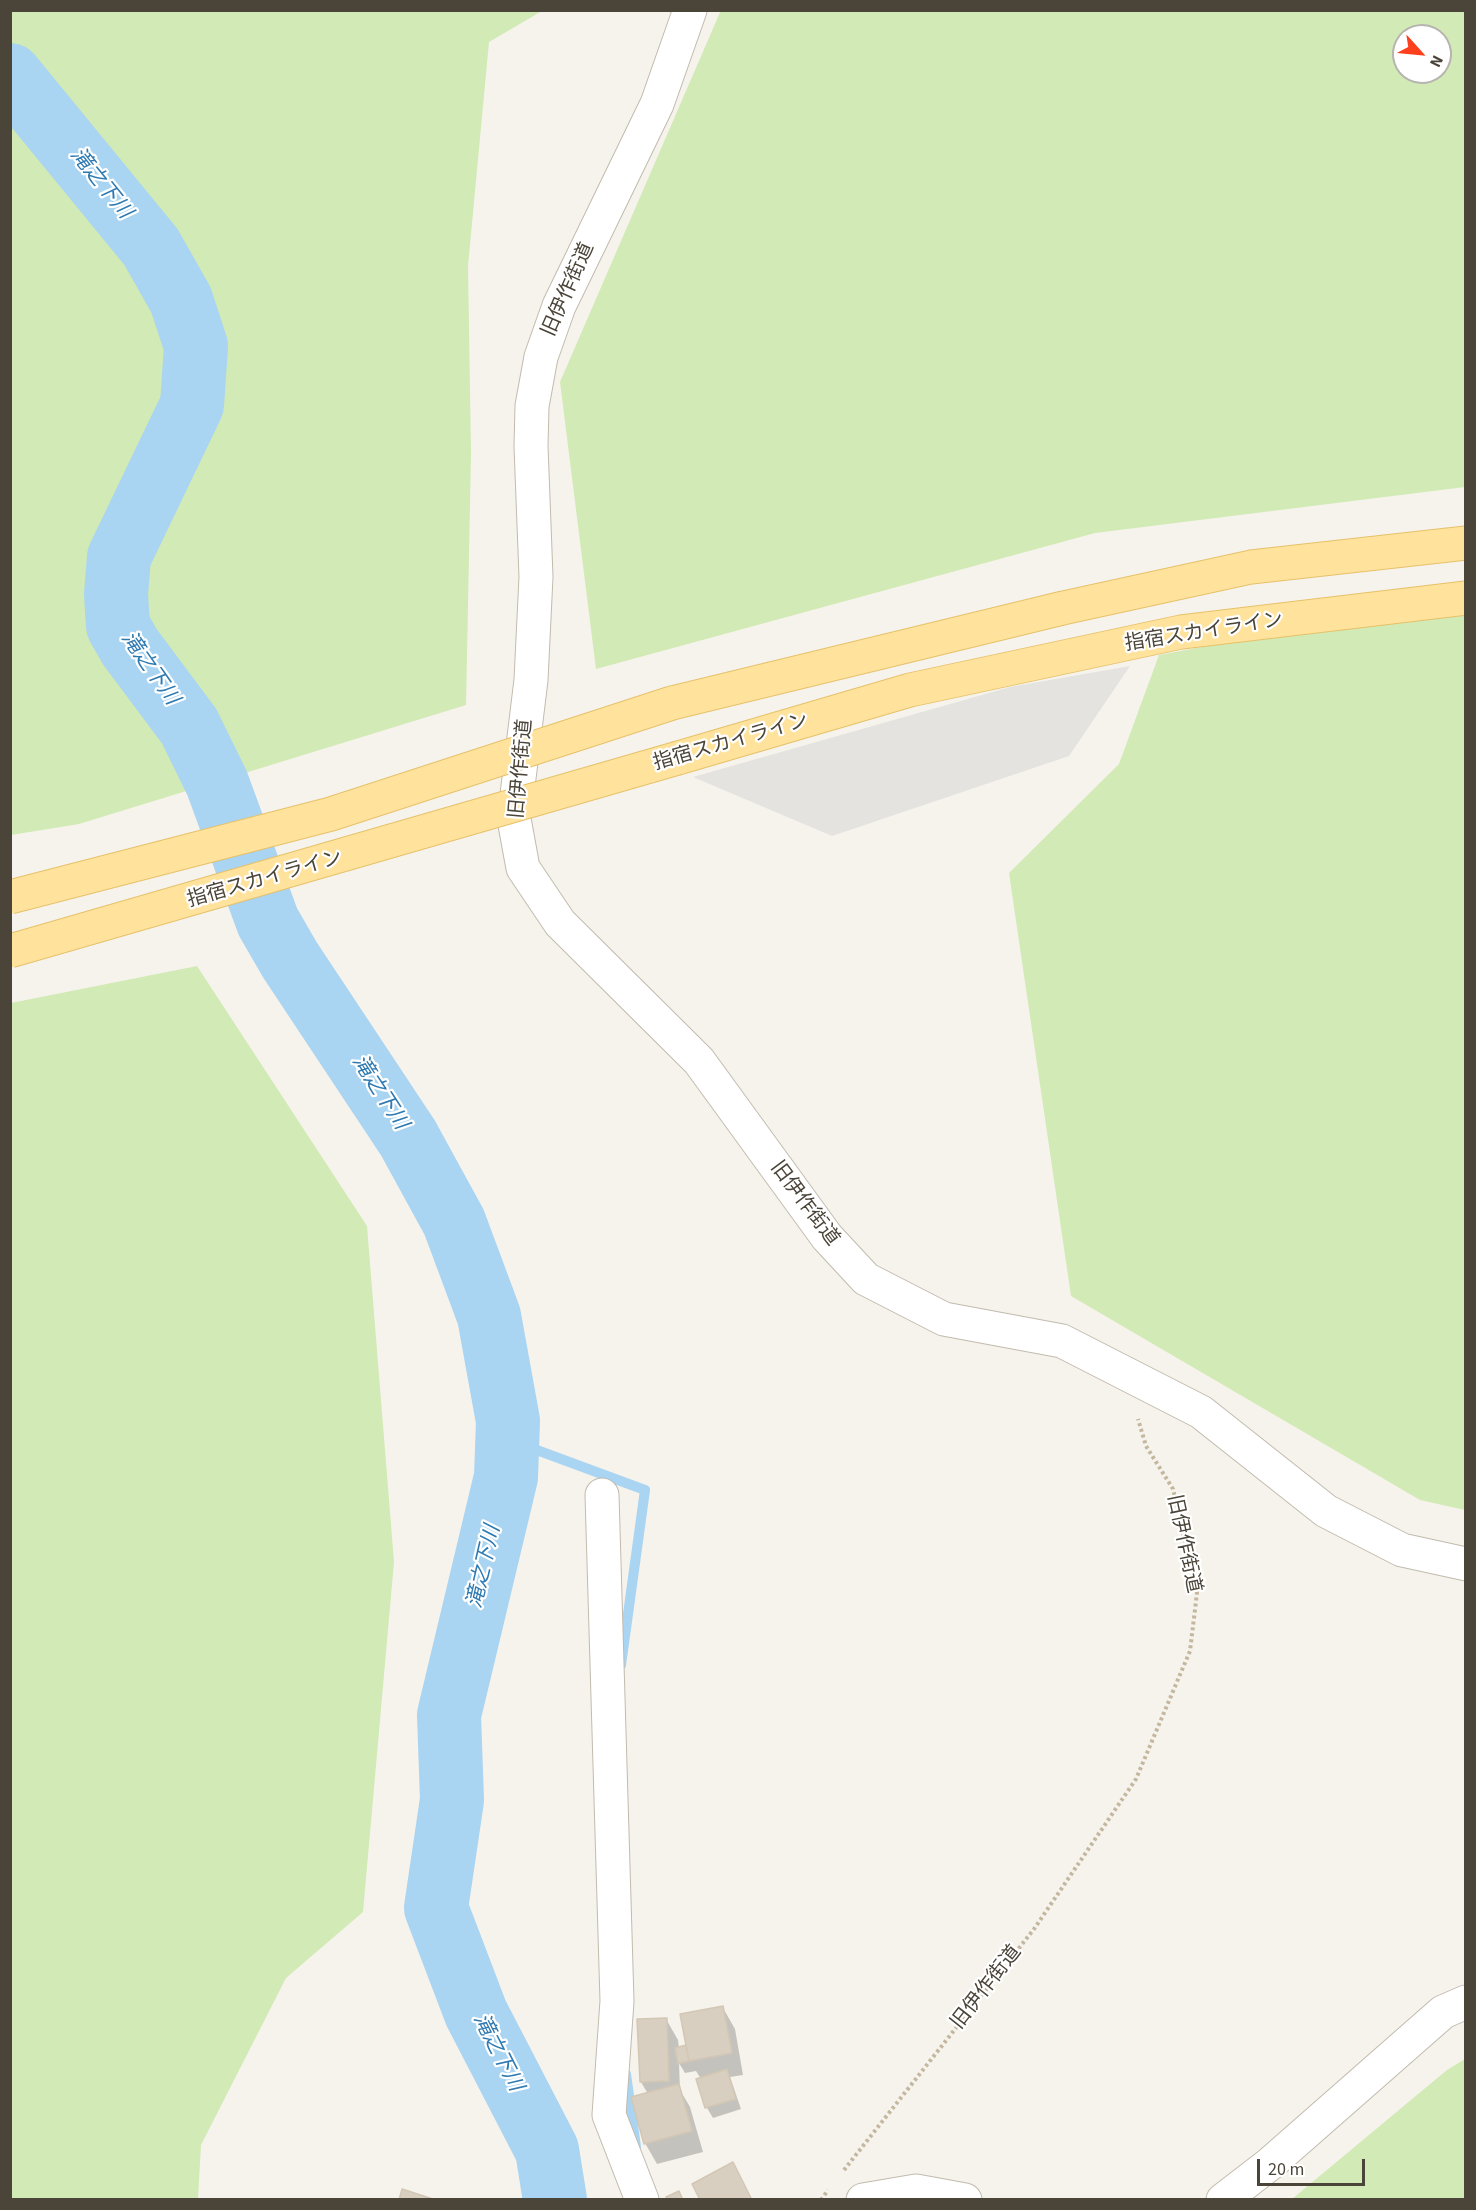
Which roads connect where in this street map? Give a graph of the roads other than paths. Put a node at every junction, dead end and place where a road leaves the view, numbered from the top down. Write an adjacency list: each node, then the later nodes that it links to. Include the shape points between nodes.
1 (690, 10): 7 (street, 旧伊作街道, via 657,104 559,306 541,357 532,406 536,577 531,680 514,819 523,868 560,923 699,1061 826,1237 866,1280 944,1319 1062,1341 1201,1412 1326,1511 1402,1550)
2 (1466, 543): 4 (main road, bridge, via 1251,567 1063,608 672,703 331,814)
3 (1466, 598): 5 (main road, 指宿スカイライン, bridge, via 1181,632 910,690)
4 (10, 897)
5 (10, 951)
6 (602, 1495): 9 (street, via 617,2001 609,2115)
7 (1466, 1564)
8 (1466, 2002): 12 (street, via 1443,2012 1271,2163)
9 (642, 2199)
10 (863, 2199): 11 (street, via 916,2191)
11 (965, 2199)
12 (1223, 2199)

